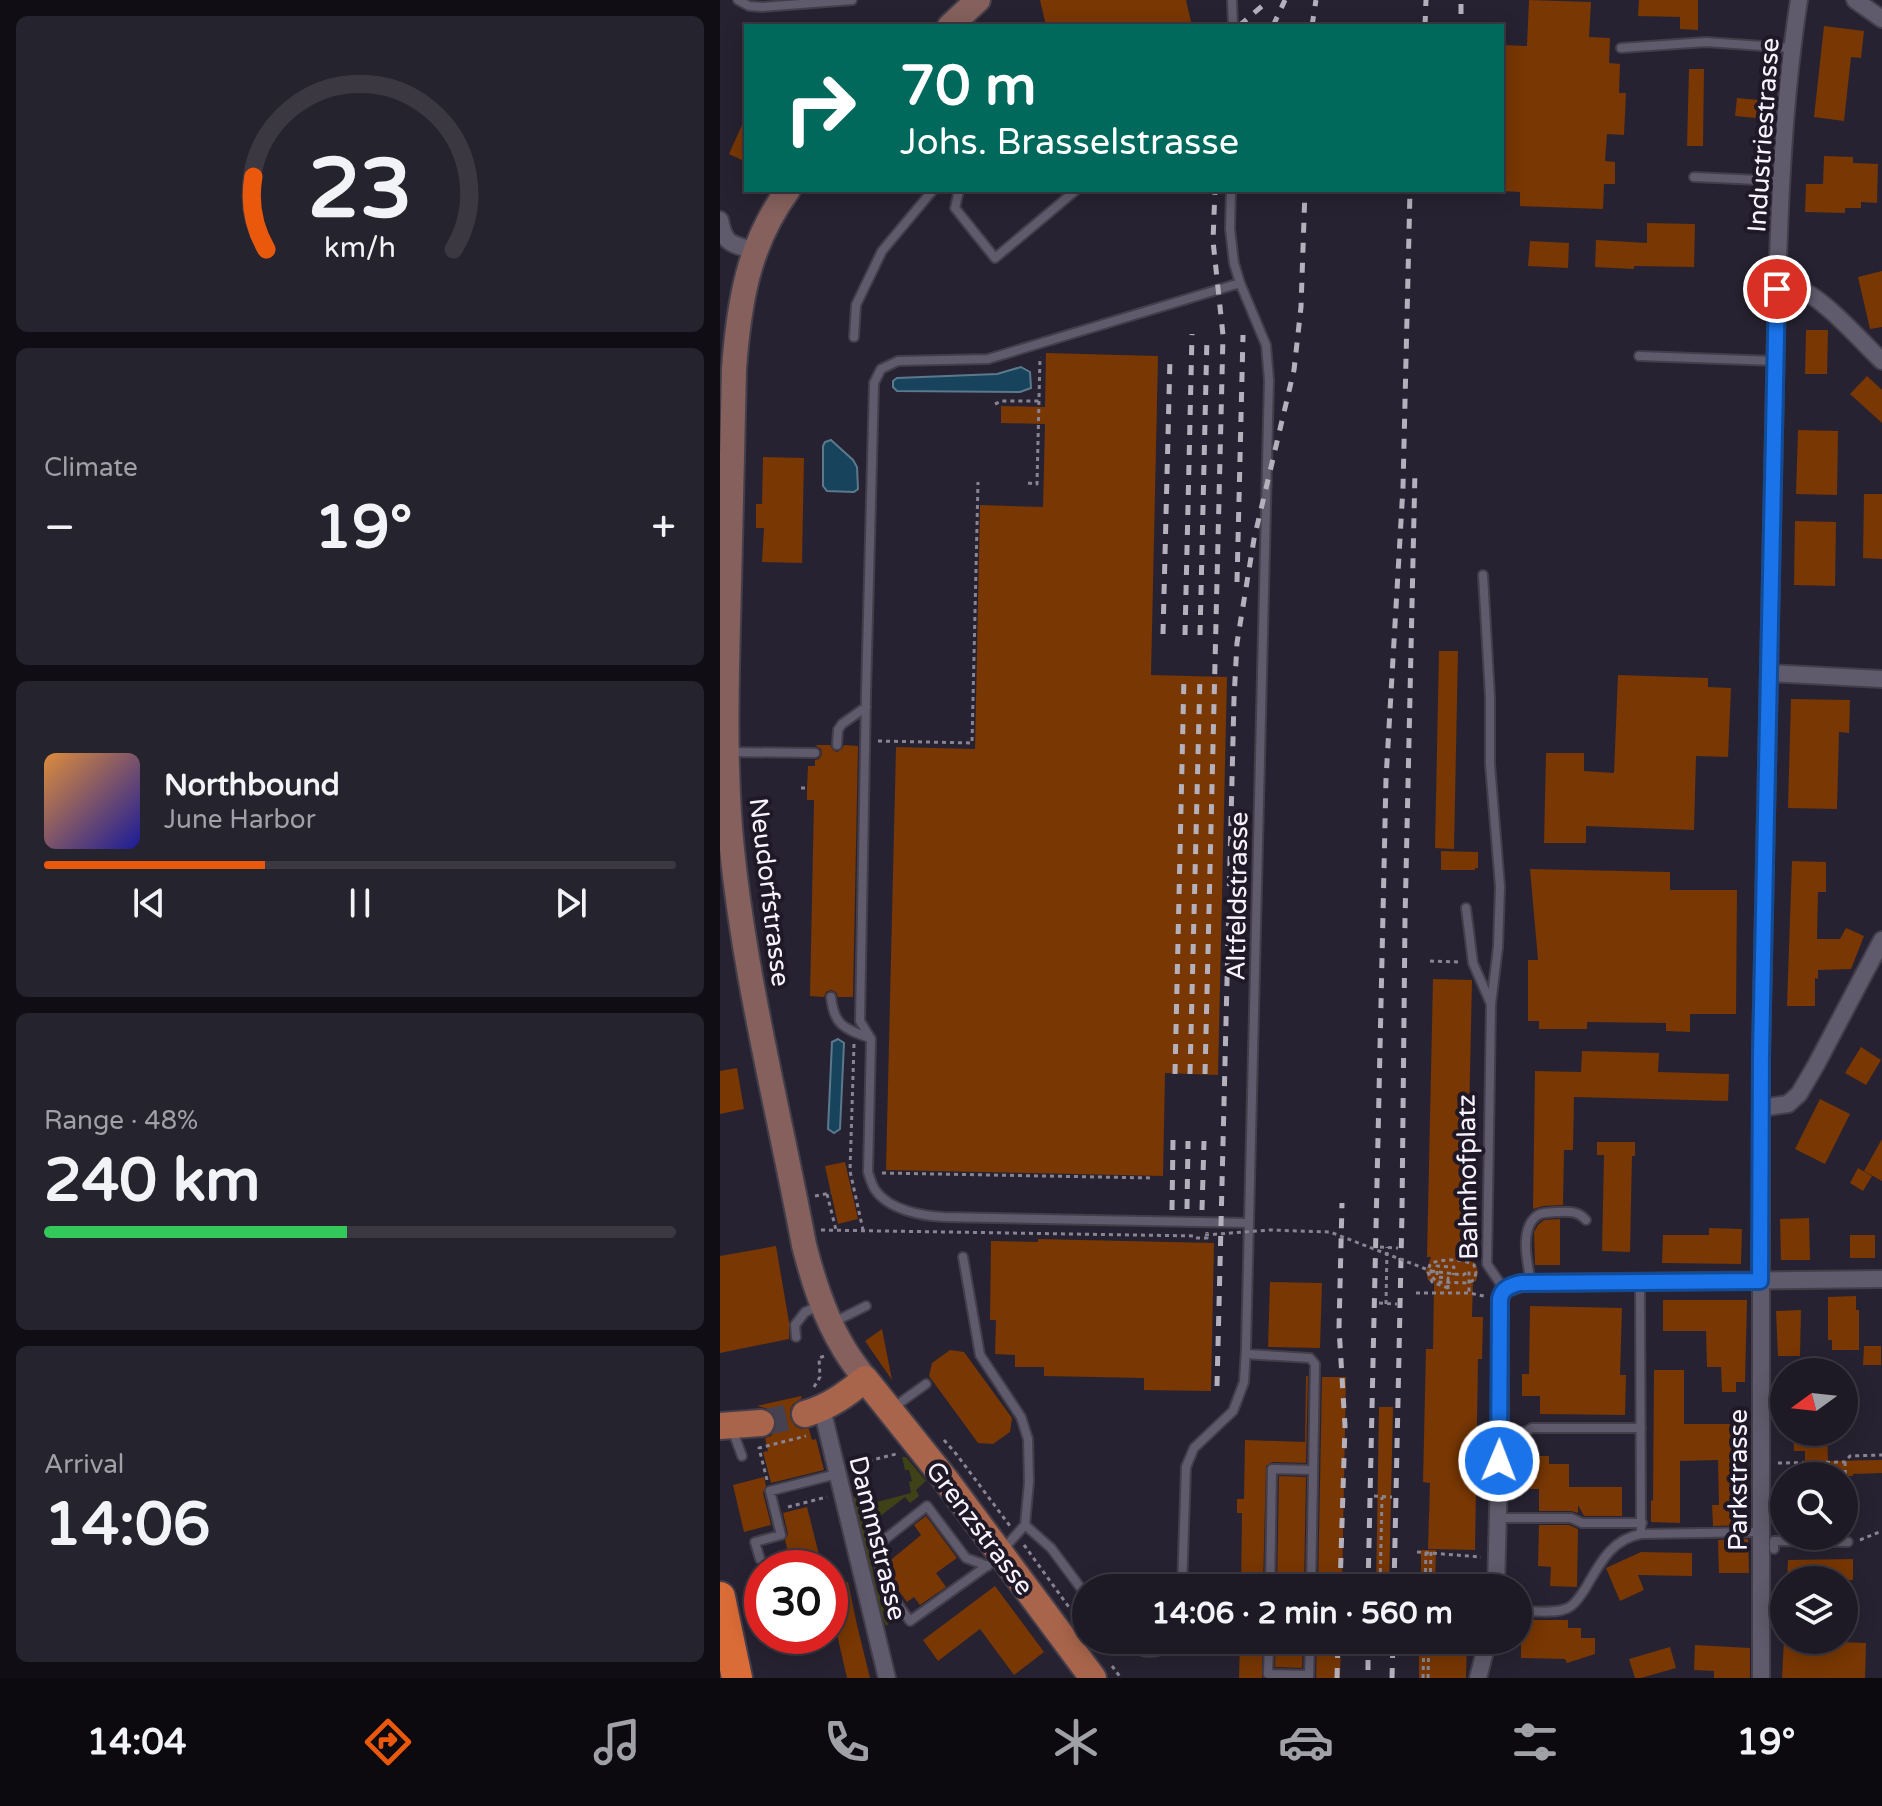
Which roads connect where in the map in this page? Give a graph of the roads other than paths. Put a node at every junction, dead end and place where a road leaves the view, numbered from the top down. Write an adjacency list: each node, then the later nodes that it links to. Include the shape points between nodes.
1 (738, 0): 2 (lane, via 762,7)
2 (852, 0)
3 (1232, 0): 7 (lane)
4 (1799, 0): 9 (street, Industriestrasse)
5 (1855, 0): 6 (street)
6 (1882, 19)
7 (1233, 24)
8 (1621, 48): 9 (lane, via 1706,42)
9 (1791, 48): 11 (street, Industriestrasse)
10 (1694, 177): 11 (lane)
11 (1781, 181): 20 (street, Industriestrasse)
12 (787, 192): 18 (main road, Neudorfstrasse)
13 (931, 192): 21 (lane, via 882,251 856,305)
14 (959, 192): 15 (lane, via 955,208 995,258)
15 (1074, 192)
16 (1231, 192): 19 (lane, Altfeldstrasse, via 1230,229)
17 (720, 220): 18 (street, via 723,237)
18 (755, 251): 30 (main road, Neudorfstrasse, via 740,308 734,369)
19 (1240, 283): 28 (lane, via 988,359 898,361 881,369 874,383); 39 (lane, Altfeldstrasse, via 1266,345 1269,380)
20 (1777, 289): 23 (street, Industriestrasse); 24 (street, via 1803,291)
21 (854, 337)
22 (1639, 356): 23 (lane)
23 (1776, 361): 26 (street, Industriestrasse)
24 (1882, 361)
25 (1483, 575): 35 (lane, via 1500,887)
26 (1769, 673): 27 (street); 37 (street, Industriestrasse)
27 (1882, 679)
28 (866, 707): 29 (lane, via 842,724); 36 (lane, via 860,1021)
29 (837, 745)
30 (727, 752): 31 (lane); 47 (main road, Neudorfstrasse, via 734,868 752,981 804,1245)
31 (815, 753)
32 (1466, 908): 35 (lane, Bahnhofplatz, via 1473,963)
33 (1882, 940): 37 (street, via 1799,1094 1788,1104)
34 (831, 997): 36 (lane, via 839,1022)
35 (1491, 1004): 45 (lane, Bahnhofplatz, via 1487,1264)
36 (871, 1039): 39 (lane, via 868,1172 875,1189 895,1206 930,1216)
37 (1761, 1108): 42 (street, Industriestrasse)
38 (1586, 1220): 44 (lane, via 1573,1211 1534,1217 1525,1248)
39 (1249, 1223): 49 (lane, Altfeldstrasse)
40 (963, 1257): 63 (lane, via 980,1355 1021,1417 1028,1439)
41 (1882, 1279): 42 (street)
42 (1760, 1281): 43 (street); 64 (street, Parkstrasse)
43 (1640, 1282): 44 (street); 56 (lane)
44 (1531, 1283): 45 (street, via 1513,1284)
45 (1502, 1294): 57 (street, Bahnhofplatz)
46 (866, 1306): 47 (lane)
47 (826, 1314): 48 (lane, via 805,1312 795,1325); 50 (main road, Neudorfstrasse)
48 (796, 1337)
49 (1246, 1354): 59 (lane, via 1310,1358 1315,1364); 68 (lane, Altfeldstrasse, via 1244,1382 1233,1411 1194,1448 1186,1467)
50 (865, 1379): 52 (main road, Grenzstrasse); 53 (main road)
51 (926, 1384): 52 (lane)
52 (890, 1410): 67 (main road, Grenzstrasse)
53 (815, 1412): 60 (street, Dammstrasse)
54 (761, 1423): 55 (main road)
55 (725, 1425): 58 (lane)
56 (1641, 1428): 57 (lane); 62 (lane)
57 (1500, 1432): 61 (street, Bahnhofplatz)
58 (742, 1456)
59 (1313, 1470): 69 (lane, via 1272,1469); 70 (lane)
60 (838, 1474): 66 (lane, via 770,1491 781,1535 755,1542); 80 (street, Dammstrasse, via 849,1491)
61 (1498, 1518): 62 (lane); 71 (street, Bahnhofplatz)
62 (1642, 1523): 65 (lane)
63 (1025, 1525): 67 (lane); 72 (lane)
64 (1762, 1532): 65 (lane); 83 (street, Parkstrasse)
65 (1641, 1534): 74 (lane, via 1618,1543 1604,1557 1569,1608)
66 (757, 1550)
67 (1001, 1551): 67 (lane, via 966,1558 927,1506 875,1547 884,1585 910,1621); 81 (main road, Grenzstrasse)
68 (1182, 1574)
69 (1270, 1574)
70 (1311, 1574)
71 (1496, 1574)
72 (1072, 1576)
73 (720, 1597): 79 (highway)
74 (1532, 1611)
75 (1269, 1654): 78 (lane, via 1268,1674)
76 (1310, 1654): 78 (lane)
77 (1484, 1654): 82 (street)
78 (1309, 1677)
79 (737, 1678)
80 (887, 1678)
81 (1093, 1678)
82 (1478, 1678)
83 (1761, 1678)

